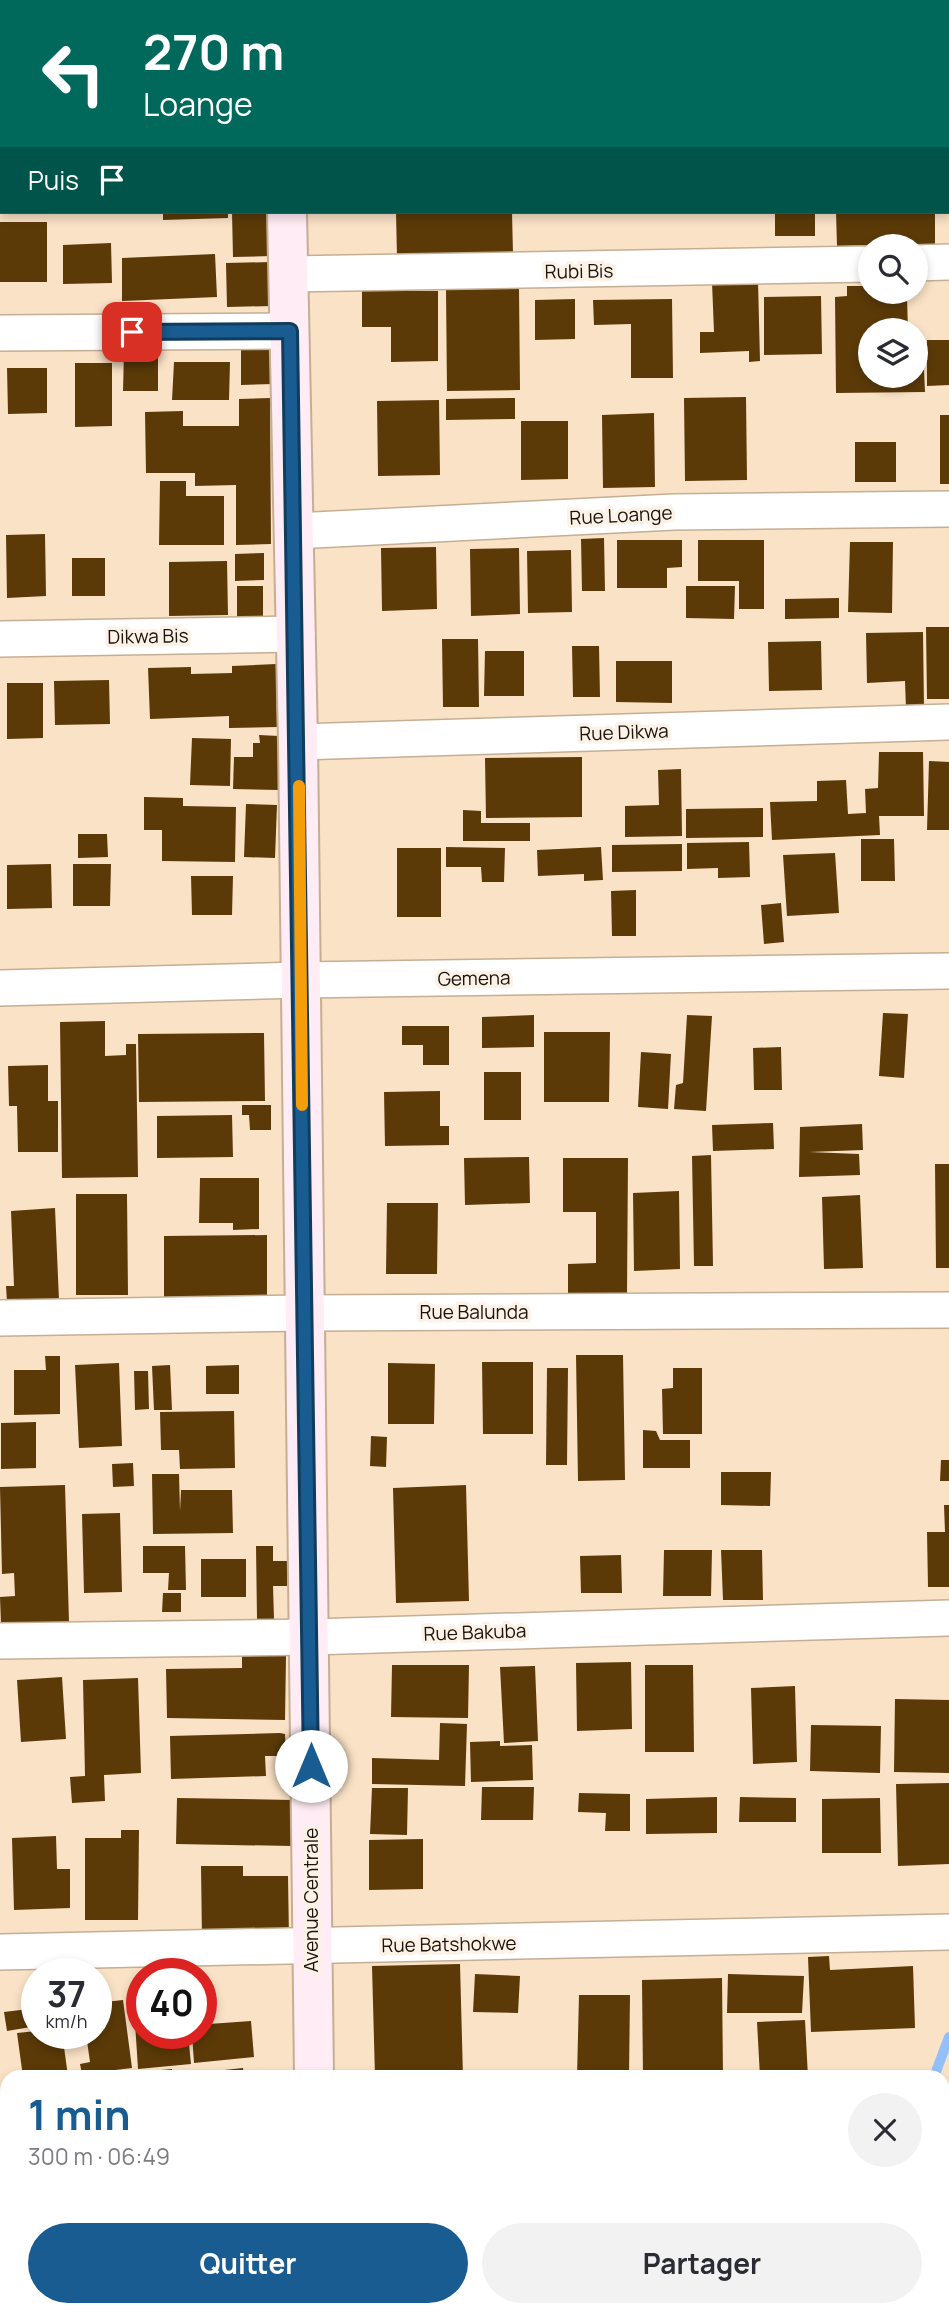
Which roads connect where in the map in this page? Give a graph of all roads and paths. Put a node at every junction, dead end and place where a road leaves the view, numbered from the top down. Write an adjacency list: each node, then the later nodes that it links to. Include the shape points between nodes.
1 (288, 214): 5 (street, Avenue Centrale)
2 (949, 262): 3 (street)
3 (928, 263)
4 (858, 264): 5 (street, Rubi Bis)
5 (289, 274): 6 (street, Avenue Centrale)
6 (290, 331): 7 (street); 9 (street, Avenue Centrale)
7 (0, 333)
8 (949, 509): 9 (street, Rue Loange, via 674,512)
9 (293, 531): 10 (street, Avenue Centrale)
10 (297, 634): 11 (street, Dikwa Bis); 13 (street, Avenue Centrale)
11 (0, 639)
12 (949, 722): 13 (street, Rue Dikwa)
13 (298, 743): 15 (street, Avenue Centrale)
14 (949, 971): 15 (street, Gemena)
15 (300, 980): 16 (street, Gemena); 18 (street, Avenue Centrale)
16 (0, 988)
17 (949, 1310): 18 (street, Rue Balunda)
18 (303, 1312): 19 (street, Rue Balunda); 21 (street, Avenue Centrale)
19 (0, 1318)
20 (949, 1618): 21 (street, Rue Bakuba)
21 (311, 1637): 22 (street, Rue Bakuba); 24 (street, Avenue Centrale)
22 (0, 1641)
23 (949, 1932): 24 (street, Rue Batshokwe)
24 (311, 1947): 25 (street, Rue Batshokwe); 26 (street, Avenue Centrale)
25 (0, 1952)
26 (314, 2070)

